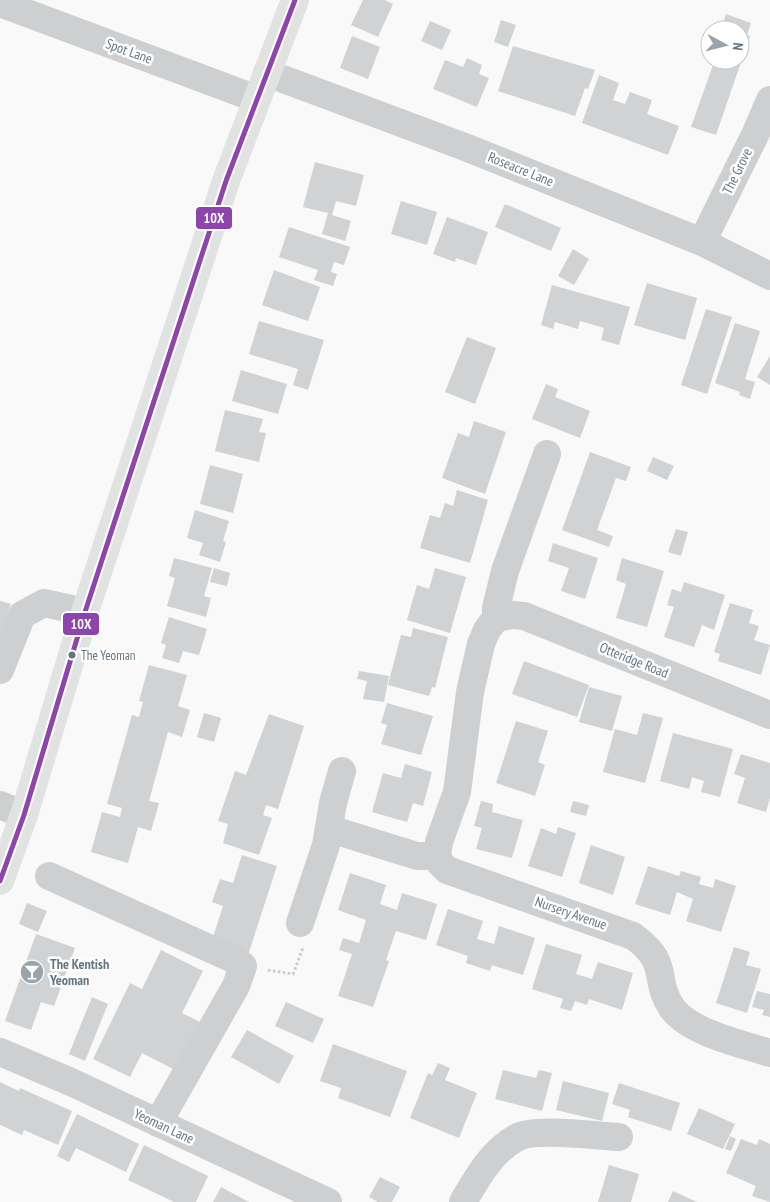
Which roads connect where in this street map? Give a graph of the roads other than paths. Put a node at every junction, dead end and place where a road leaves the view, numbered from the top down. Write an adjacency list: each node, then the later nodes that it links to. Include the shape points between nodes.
1 (295, 0): 3 (main road)
2 (0, 3): 4 (street, Spot Lane)
3 (267, 73): 4 (main road); 6 (street, Roseacre Lane, via 464,146)
4 (258, 99): 9 (main road, via 226,180)
5 (770, 100): 6 (street, The Grove)
6 (702, 242): 7 (street, Roseacre Lane)
7 (770, 276)
8 (546, 454): 10 (street, via 505,572)
9 (85, 612): 11 (street, via 44,603 22,615); 14 (main road)
10 (496, 618): 12 (street, Otteridge Road, via 524,616); 16 (street, via 481,644 470,692 457,792)
11 (0, 670)
12 (770, 715)
13 (342, 771): 15 (street)
14 (12, 810): 18 (main road)
15 (330, 829): 16 (street, via 417,856); 19 (street)
16 (437, 856): 21 (street, Nursery Avenue, via 447,870 633,936 655,957 667,997 678,1015 701,1029)
17 (49, 876): 22 (street, via 243,966 236,986)
18 (0, 881)
19 (300, 923)
20 (0, 1052): 22 (street, Yeoman Lane)
21 (770, 1053)
22 (158, 1123): 24 (street, Yeoman Lane)
23 (619, 1138): 26 (street, via 539,1133 518,1137 484,1167)
24 (290, 1194): 25 (street, Yeoman Lane)
25 (328, 1202)
26 (463, 1202)

